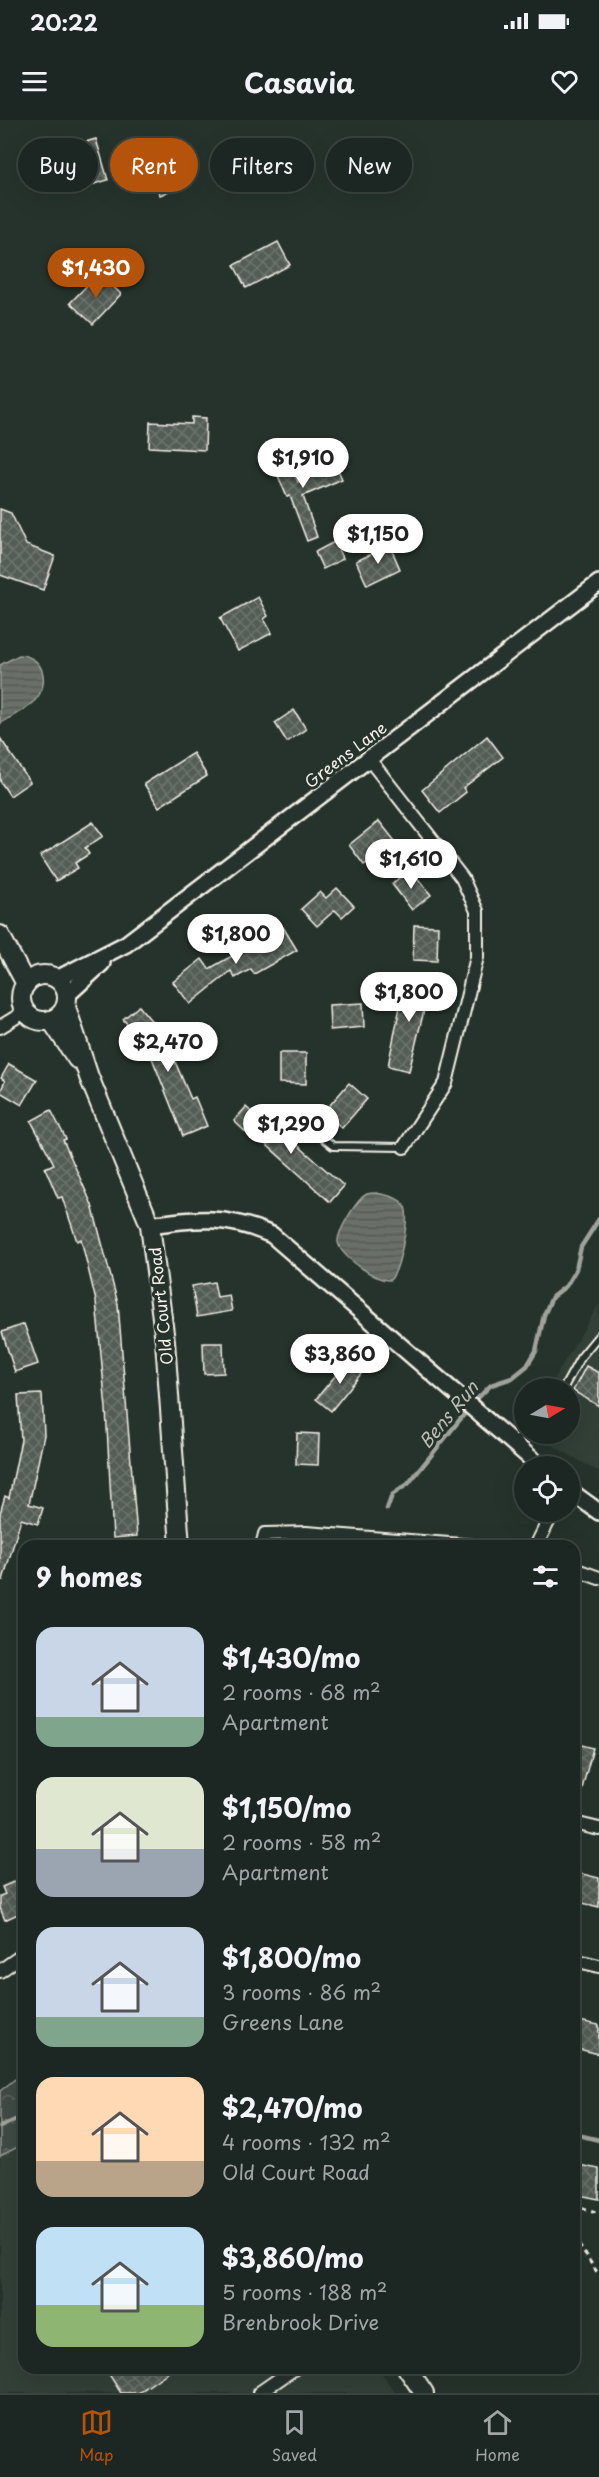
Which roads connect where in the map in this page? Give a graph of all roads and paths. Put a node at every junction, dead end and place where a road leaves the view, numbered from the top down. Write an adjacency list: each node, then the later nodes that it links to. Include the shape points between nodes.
1 (599, 583): 2 (street, Greens Lane)
2 (369, 759): 4 (street, Greens Lane); 13 (street, via 462,878 471,892 478,922 477,957 446,1083)
3 (2, 939): 5 (main road); 6 (main road)
4 (113, 953): 5 (street, Greens Lane); 7 (street, Greens Lane)
5 (51, 977): 6 (main road, via 34,977); 7 (main road)
6 (26, 984): 8 (main road, via 21,998)
7 (66, 1001): 9 (main road, via 62,1013); 11 (main road, Old Court Road)
8 (26, 1011): 9 (main road, via 40,1021); 10 (street)
9 (51, 1020): 11 (main road, Old Court Road)
10 (0, 1027)
11 (89, 1077): 14 (main road, Old Court Road)
12 (297, 1118): 13 (lane, via 333,1146)
13 (404, 1147)
14 (150, 1225): 17 (street, via 218,1218 273,1235); 22 (main road, Old Court Road, via 165,1341)
15 (599, 1335): 16 (lane)
16 (569, 1378)
17 (512, 1443): 18 (street)
18 (528, 1456)
19 (580, 1498): 20 (street)
20 (599, 1512)
21 (548, 1522): 25 (street)
22 (180, 1540)
23 (264, 1540): 24 (street, via 265,1534 306,1533)
24 (397, 1540)
25 (539, 1540)
26 (580, 1571): 27 (street)
27 (599, 1578)
28 (580, 1824): 29 (street)
29 (599, 1828)
30 (18, 1958): 33 (street)
31 (580, 1961): 32 (street)
32 (599, 1966)
33 (0, 1971)
34 (580, 2207): 35 (path)
35 (599, 2213)
36 (580, 2247): 38 (path)
37 (599, 2266): 38 (path)
38 (594, 2267): 39 (path)
39 (599, 2275)
40 (286, 2374): 42 (street)
41 (411, 2374): 43 (main road)
42 (259, 2393)
43 (424, 2393)

